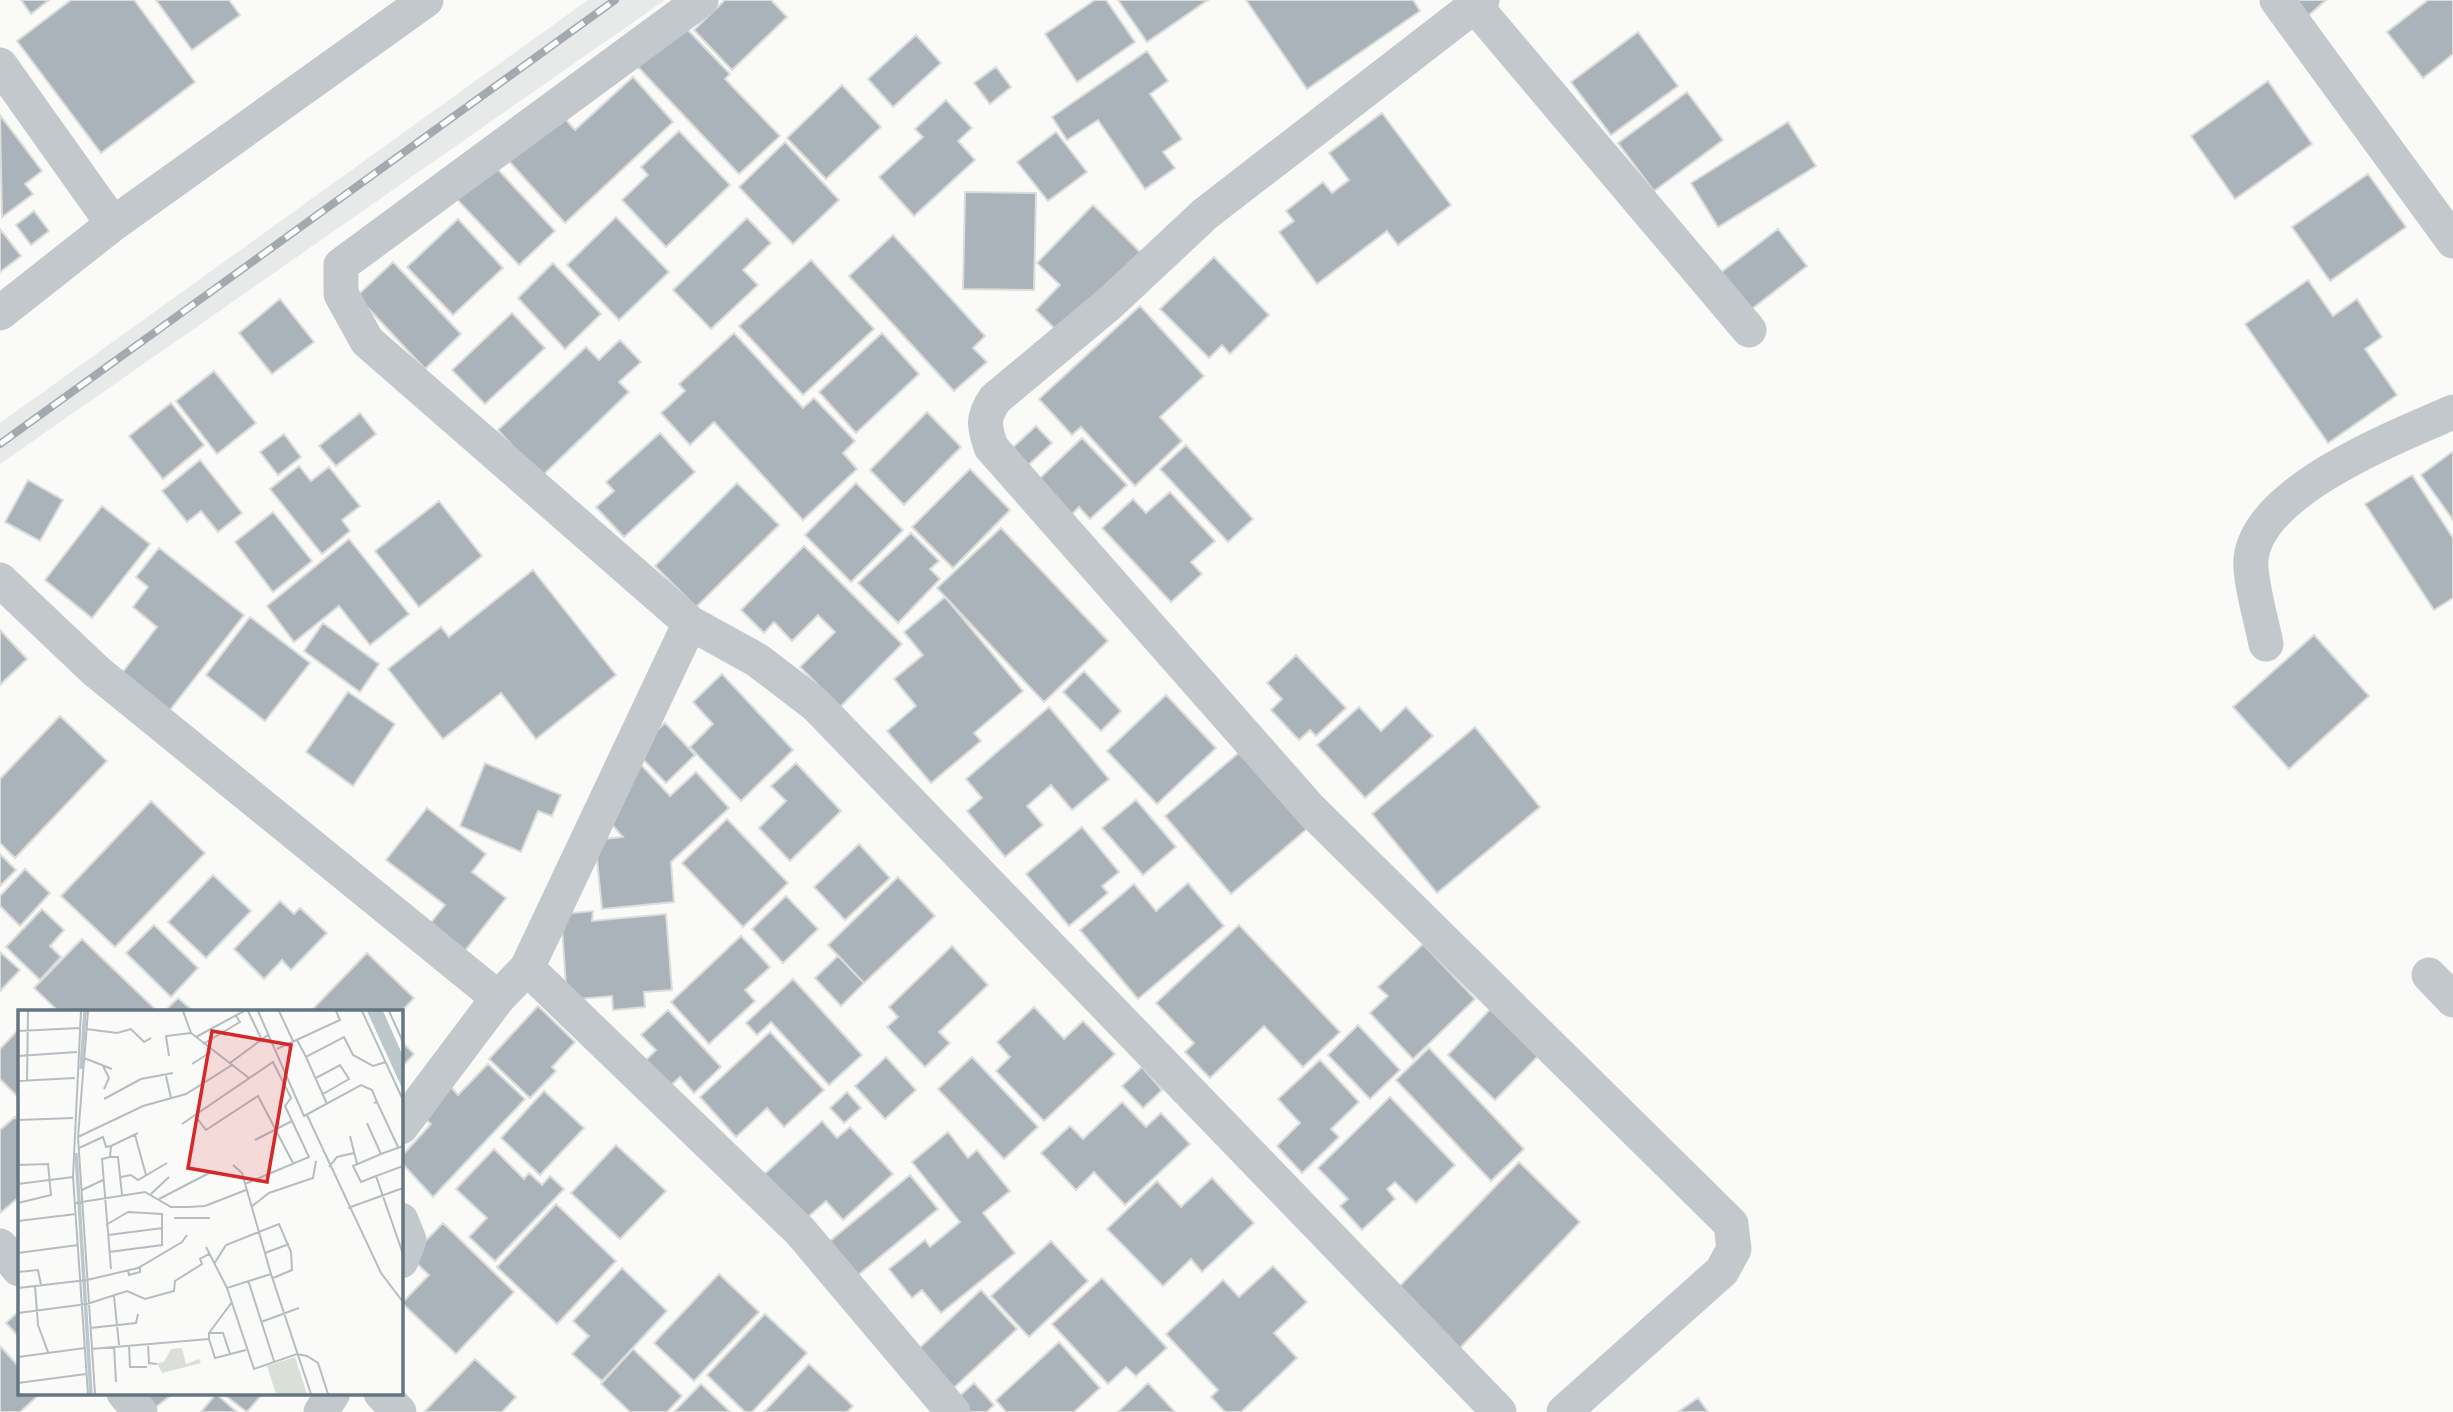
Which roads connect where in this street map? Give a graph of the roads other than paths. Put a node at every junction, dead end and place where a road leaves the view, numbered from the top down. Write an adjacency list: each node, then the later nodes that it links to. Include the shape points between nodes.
1 (426, 0): 6 (street)
2 (701, 0): 12 (street, via 341,265 341,295 367,341)
3 (2277, 0): 7 (street)
4 (1475, 2): 9 (street); 31 (street, via 1205,214 1110,303 995,399 983,425 991,447 1310,809 1731,1224 1734,1249 1722,1271)
5 (0, 65): 6 (street)
6 (113, 224): 8 (street)
7 (2453, 241)
8 (0, 313)
9 (1749, 330)
10 (2453, 412): 13 (street, via 2367,450 2283,502 2256,540 2250,561)
11 (0, 580): 16 (street, via 96,671)
12 (690, 623): 14 (street); 30 (street, via 757,660 816,705)
13 (2266, 644)
14 (527, 968): 16 (street); 29 (street, via 800,1231)
15 (2429, 975): 17 (street)
16 (498, 998): 18 (street)
17 (2453, 1000)
18 (402, 1125)
19 (402, 1222): 21 (street, via 409,1240)
20 (0, 1247): 22 (street)
21 (402, 1258)
22 (18, 1268)
23 (125, 1394): 26 (street)
24 (332, 1394): 27 (street)
25 (382, 1394): 28 (street)
26 (140, 1412)
27 (321, 1412)
28 (399, 1412)
29 (953, 1412)
30 (1499, 1412)
31 (1564, 1412)

